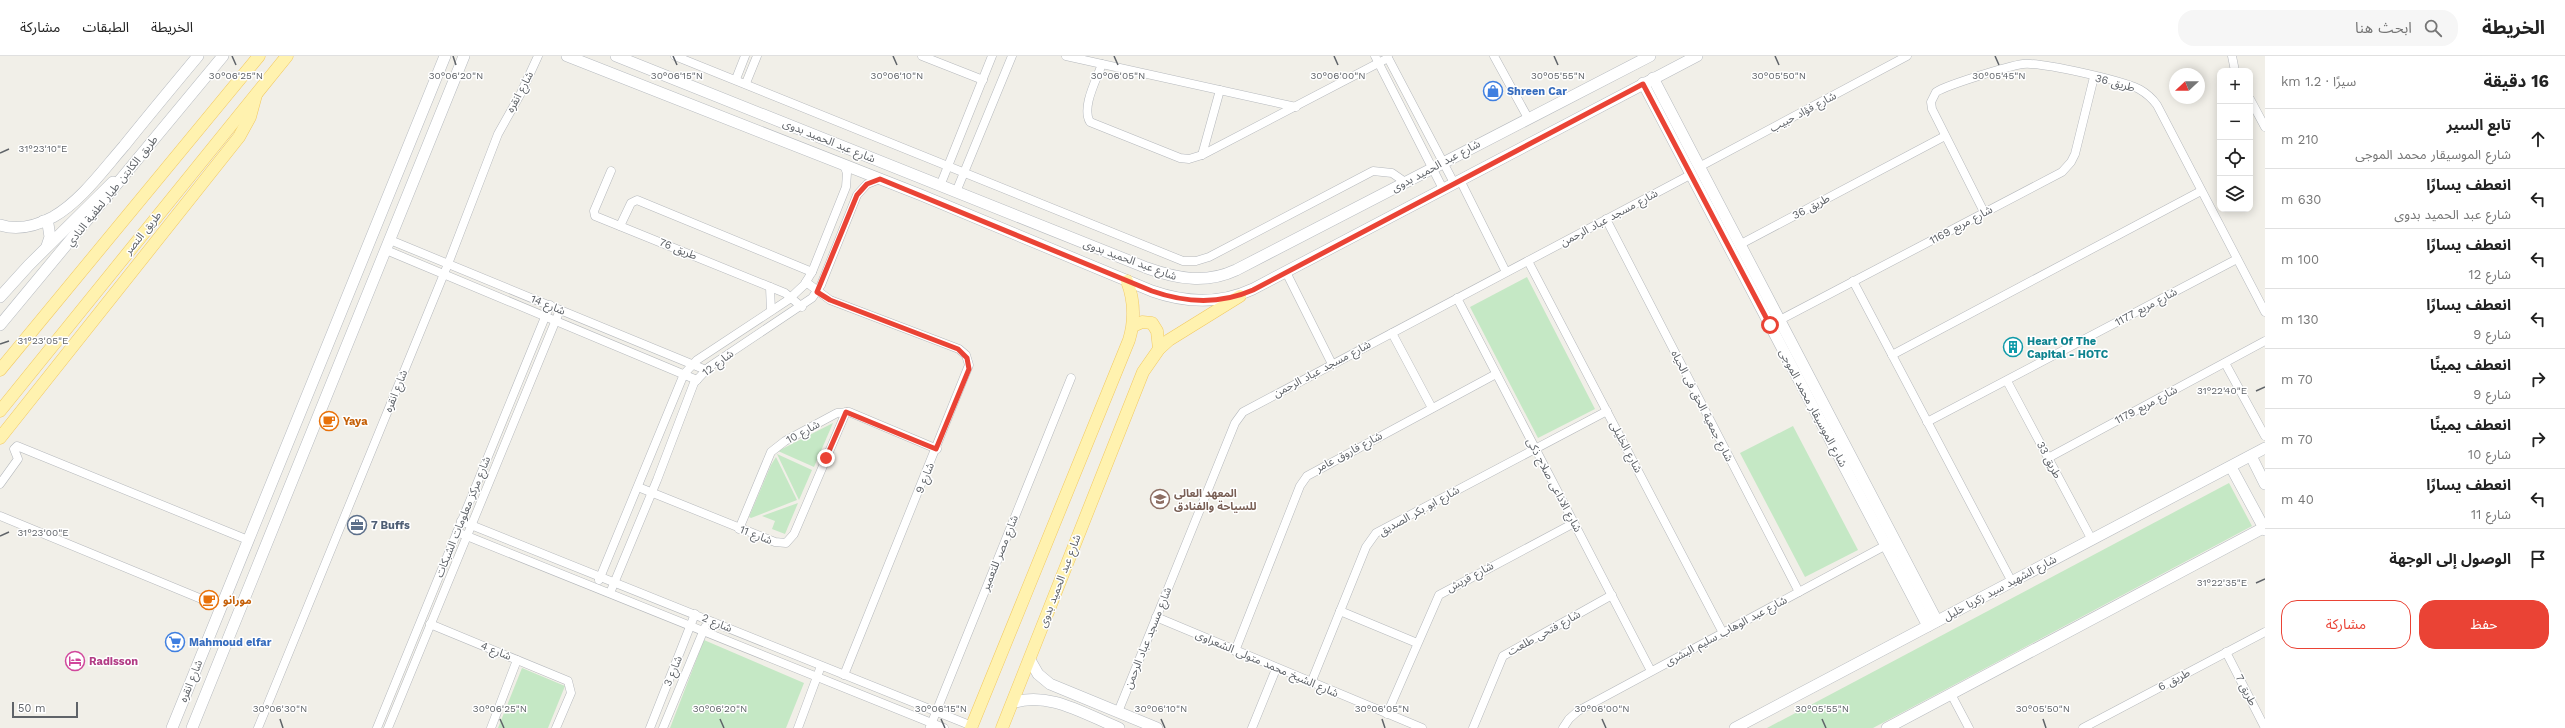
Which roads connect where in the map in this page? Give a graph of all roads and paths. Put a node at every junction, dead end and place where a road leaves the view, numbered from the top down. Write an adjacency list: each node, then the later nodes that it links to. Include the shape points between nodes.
1 (198, 56): 56 (street, طريق الكابتن طيار لطفية النادي, via 91,184 67,206)
2 (223, 56): 46 (street, طريق الكابتن طيار لطفية النادي)
3 (259, 56): 95 (main road)
4 (287, 56): 31 (main road, طريق النصر)
5 (445, 56): 127 (street, شارع انقره)
6 (464, 56): 59 (street, شارع انقره)
7 (538, 56): 64 (street, شارع انقره, via 498,134)
8 (567, 56): 40 (street, شارع عبد الحميد بدوى)
9 (616, 56): 50 (street, شارع عبد الحميد بدوى)
10 (676, 56): 27 (street)
11 (745, 56): 27 (street)
12 (757, 56): 30 (street)
13 (922, 56): 28 (street)
14 (992, 56): 28 (street)
15 (1012, 56): 45 (street)
16 (1066, 56): 24 (street)
17 (1494, 56): 35 (street)
18 (1650, 56): 35 (street, شارع عبد الحميد بدوى)
19 (1697, 56): 29 (street, شارع عبد الحميد بدوى)
20 (1907, 56): 44 (street, شارع فؤاد حبيب)
21 (2232, 56): 25 (street)
22 (1388, 57): 23 (street); 39 (street)
23 (1377, 59): 34 (street); 42 (street)
24 (1102, 64): 32 (street); 38 (street, via 1088,107 1087,115 1090,122 1180,158 1189,160)
25 (2234, 68)
26 (2094, 77): 37 (street, طريق 36, via 2043,65 2022,64 1939,90 1933,95 1931,105); 52 (street, طريق 36, via 2132,86 2150,97); 54 (street, شارع مربع 1169, via 2075,154 2068,166 2062,172)
27 (736, 79): 30 (street)
28 (983, 80): 41 (street)
29 (1648, 81): 44 (street, شارع الموسيقار محمد الموجى); 49 (street, شارع عبد الحميد بدوى)
30 (746, 83): 41 (street)
31 (257, 90): 103 (main road, طريق النصر); 108 (main road, via 250,117 239,137)
32 (1220, 90): 34 (street); 38 (street)
33 (2253, 104): 36 (street)
34 (1296, 107): 38 (street)
35 (1528, 118): 39 (street, شارع عبد الحميد بدوى)
36 (2265, 127)
37 (1945, 136): 54 (street, طريق 36); 61 (street, طريق 36)
38 (1202, 155)
39 (1443, 162): 42 (street, شارع عبد الحميد بدوى); 49 (street)
40 (844, 165): 47 (street, شارع عبد الحميد بدوى); 65 (street, شارع 12, via 847,173 846,187)
41 (948, 166): 45 (street); 50 (street)
42 (1432, 167): 48 (street, شارع عبد الحميد بدوى); 51 (street)
43 (611, 171): 58 (street, طريق 76, via 594,213)
44 (1695, 171): 55 (street, شارع مسجد عباد الرحمن); 61 (street, شارع الموسيقار محمد الموجى)
45 (964, 173): 48 (street, via 1177,259 1190,261 1209,257 1373,171 1392,173); 53 (street)
46 (125, 175): 60 (street, via 110,184); 86 (street, طريق الكابتن طيار لطفية النادي)
47 (880, 179): 69 (street, شارع عبد الحميد بدوى); 73 (street, شارع 12, via 867,184 857,195)
48 (1405, 182): 53 (street, شارع عبد الحميد بدوى, via 1232,272 1219,277 1199,279 1185,279 1148,268)
49 (1457, 182): 51 (street, شارع عبد الحميد بدوى); 67 (street)
50 (940, 186): 53 (street, شارع عبد الحميد بدوى)
51 (1443, 189): 66 (street, شارع عبد الحميد بدوى)
52 (2201, 191): 62 (street, طريق 36); 91 (street)
53 (956, 192)
54 (1984, 212): 71 (street, شارع مربع 1169)
55 (1606, 219): 63 (street, شارع مسجد عباد الرحمن); 134 (street, شارع جمعية الحق فى الحياه)
56 (43, 221): 57 (street, طريق الكابتن طيار لطفية النادي, via 20,228); 60 (street, via 48,224 50,231)
57 (0, 225)
58 (620, 226): 65 (street, via 631,203 637,200); 72 (street, طريق 76)
59 (388, 245): 64 (street, شارع 14); 68 (street, شارع 14); 169 (street, شارع انقره)
60 (47, 247): 75 (street)
61 (1735, 248): 85 (street, شارع الموسيقار محمد الموجى)
62 (2237, 259): 82 (street, طريق 36); 101 (street, شارع مربع 1177)
63 (1528, 260): 67 (street, شارع مسجد عباد الرحمن); 104 (street, شارع الخليلى)
64 (448, 264): 68 (street, شارع انقره); 78 (street, شارع 14)
65 (812, 272): 70 (street, شارع 12)
66 (1286, 272): 74 (street, شارع عبد الحميد بدوى); 94 (street)
67 (1506, 272): 77 (street, شارع مسجد عباد الرحمن)
68 (444, 274): 83 (street, شارع 14); 170 (street, شارع انقره)
69 (1127, 281): 74 (street, شارع عبد الحميد بدوى, via 1165,296 1191,301 1215,301); 87 (main road, شارع عبد الحميد بدوى, via 1134,307)
70 (806, 282): 73 (street, شارع 9); 76 (street, شارع 12)
71 (1853, 282): 85 (street, شارع مربع 1169); 91 (street)
72 (770, 287): 76 (street, طريق 76); 81 (street)
73 (817, 292): 79 (street, شارع 12); 110 (street, شارع 9, via 830,300 954,347 966,355 969,362 968,373)
74 (1240, 296): 90 (main road, شارع عبد الحميد بدوى, via 1190,325)
75 (0, 297)
76 (792, 297): 79 (street, طريق 76); 81 (street, شارع 12)
77 (1457, 298): 88 (street, شارع مسجد عباد الرحمن); 98 (street, شارع الاذاعى صلاح ذكى)
78 (550, 305): 80 (street, شارع 14); 83 (street, شارع مركز معلومات الشبكات)
79 (802, 307): 96 (street, شارع 12)
80 (560, 310): 84 (street, شارع مركز معلومات الشبكات); 93 (street, شارع 14)
81 (771, 311): 93 (street, شارع 12)
82 (2265, 312)
83 (545, 316): 84 (street, شارع 14); 120 (street, شارع مركز معلومات الشبكات)
84 (555, 321): 97 (street, شارع 14); 122 (street, شارع مركز معلومات الشبكات)
85 (1775, 323): 129 (street, شارع الموسيقار محمد الموجى)
86 (0, 325)
87 (1133, 326): 90 (main road, via 1142,322 1152,323 1157,331); 167 (main road, شارع عبد الحميد بدوى)
88 (1392, 333): 94 (street, شارع مسجد عباد الرحمن); 102 (street)
89 (2265, 342): 92 (street, شارع مربع 1179)
90 (1159, 349): 152 (main road, شارع عبد الحميد بدوى, via 1137,386)
91 (1892, 355): 106 (street)
92 (2225, 363): 107 (street); 113 (street, شارع مربع 1179)
93 (692, 364): 96 (street, شارع 14); 97 (street, شارع 12)
94 (1332, 364): 140 (street, شارع مسجد عباد الرحمن, via 1247,409 1237,419)
95 (0, 370)
96 (706, 370): 100 (street, شارع 12)
97 (684, 374): 100 (street, شارع 14); 117 (street, شارع 12)
98 (1496, 374): 102 (street, شارع فاروق عامر); 111 (street, شارع الاذاعى صلاح ذكى)
99 (1071, 378): 163 (street, شارع مصر للتعمير)
100 (697, 380): 118 (street, شارع 12, via 691,389)
101 (2007, 380): 106 (street, شارع مربع 1177); 113 (street, طريق 33)
102 (1432, 408): 149 (street, شارع فاروق عامر, via 1316,470 1303,481)
103 (0, 411)
104 (1607, 411): 111 (street, شارع ابو بكر الصديق); 147 (street, شارع الخليلى)
105 (846, 412): 110 (street); 124 (street, شارع 10, via 837,413 773,450); 124 (street, شارع 11, via 790,540 784,544 778,543)
106 (1927, 422): 132 (street)
107 (2265, 436)
108 (0, 438)
109 (2265, 448): 112 (street, شارع الشهيد سيد زكريا خليل)
110 (936, 449): 156 (street, شارع 9)
111 (1535, 449): 121 (street, شارع الاذاعى صلاح ذكى); 138 (street, شارع ابو بكر الصديق, via 1376,533 1366,548)
112 (2251, 456): 114 (street, شارع الشهيد سيد زكريا خليل); 116 (street)
113 (2048, 458): 128 (street, طريق 33)
114 (2231, 467): 123 (street); 128 (street, شارع الشهيد سيد زكريا خليل)
115 (0, 484): 127 (street, via 18,459 14,449 17,446)
116 (2265, 484)
117 (638, 487): 118 (street, شارع 11); 130 (street, شارع 12)
118 (652, 493): 124 (street, شارع 11); 131 (street, شارع 12)
119 (0, 516): 137 (street)
120 (461, 521): 122 (street, شارع 2); 125 (street, شارع مركز معلومات الشبكات)
121 (1574, 523): 136 (street, شارع الاذاعى صلاح ذكى); 148 (street, شارع قريش, via 1442,592 1436,598)
122 (472, 525): 126 (street, شارع مركز معلومات الشبكات); 130 (street, شارع 2)
123 (2264, 528): 160 (street)
124 (739, 529)
125 (457, 532): 126 (street, شارع 2); 171 (street, شارع مركز معلومات الشبكات)
126 (467, 535): 133 (street, شارع 2); 142 (street, شارع مركز معلومات الشبكات)
127 (248, 540): 137 (street, شارع انقره)
128 (2092, 540): 132 (street, شارع الشهيد سيد زكريا خليل)
129 (1890, 544): 134 (street, شارع عبد الوهاب سليم البشرى); 143 (street, شارع الموسيقار محمد الموجى)
130 (600, 576): 131 (street, شارع 2); 133 (street, شارع 12)
131 (615, 582): 135 (street, شارع 12); 139 (street, شارع 2)
132 (2012, 582): 143 (street, شارع الشهيد سيد زكريا خليل)
133 (596, 587): 135 (street, شارع 2)
134 (1799, 592): 147 (street, شارع عبد الوهاب سليم البشرى)
135 (610, 593): 144 (street, شارع 2)
136 (1612, 595): 155 (street, شارع الاذاعى صلاح ذكى); 184 (street, شارع فتحى طلعت, via 1503,656)
137 (221, 606): 168 (street, شارع انقره)
138 (1340, 611): 148 (street); 158 (street, شارع ابو بكر الصديق)
139 (695, 614): 141 (street, شارع 2); 144 (street, شارع 3)
140 (1156, 617): 149 (street, شارع الشيخ محمد متولى الشعراوى); 164 (street, شارع مسجد عباد الرحمن)
141 (708, 620): 145 (street, شارع 3); 153 (street, شارع 2)
142 (430, 624): 151 (street, شارع 4); 172 (street, شارع مركز معلومات الشبكات)
143 (1932, 624): 186 (street, شارع الشهيد سيد زكريا خليل)
144 (691, 626): 145 (street, شارع 2); 175 (street, شارع 3)
145 (703, 630): 157 (street, شارع 2); 176 (street, شارع 3)
146 (2265, 632): 150 (street, طريق 6)
147 (1723, 633): 155 (street, شارع عبد الوهاب سليم البشرى)
148 (1417, 644): 165 (street, شارع قريش)
149 (1235, 651): 154 (street, شارع الشيخ محمد متولى الشعراوى)
150 (2226, 652): 189 (street, طريق 6); 190 (street, طريق 7)
151 (518, 660): 173 (street); 174 (street, شارع 4, via 568,682 570,693)
152 (1030, 660): 159 (street, via 1038,674); 162 (main road, شارع عبد الحميد بدوى)
153 (821, 666): 156 (street, شارع 2); 157 (street)
154 (1276, 669): 158 (street, شارع الشيخ محمد متولى الشعراوى); 182 (street)
155 (1652, 672): 185 (street, شارع عبد الوهاب سليم البشرى, via 1574,713)
156 (844, 675): 163 (street, شارع 2)
157 (816, 678): 166 (street, شارع 2); 177 (street)
158 (1311, 683): 165 (street, شارع الشيخ محمد متولى الشعراوى)
159 (1050, 684): 161 (street, via 1043,692); 164 (street)
160 (1951, 694): 187 (street); 188 (street)
161 (1045, 699): 162 (street, via 1030,698); 180 (street)
162 (1012, 703): 179 (main road, شارع عبد الحميد بدوى)
163 (936, 711): 166 (street, شارع مصر للتعمير); 167 (street, شارع 2)
164 (1118, 712): 181 (street)
165 (1387, 714): 183 (street, شارع الشيخ محمد متولى الشعراوى)
166 (930, 726): 178 (street, شارع 2)
167 (972, 727)
168 (172, 728)
169 (192, 728)
170 (258, 728)
171 (377, 728)
172 (388, 728)
173 (491, 728)
174 (556, 728)
175 (650, 728)
176 (663, 728)
177 (798, 728)
178 (944, 728)
179 (1002, 728)
180 (1119, 728)
181 (1157, 728)
182 (1252, 728)
183 (1422, 728)
184 (1473, 728)
185 (1563, 728)
186 (1735, 728)
187 (1887, 728)
188 (1969, 728)
189 (2083, 728)
190 (2264, 728)

